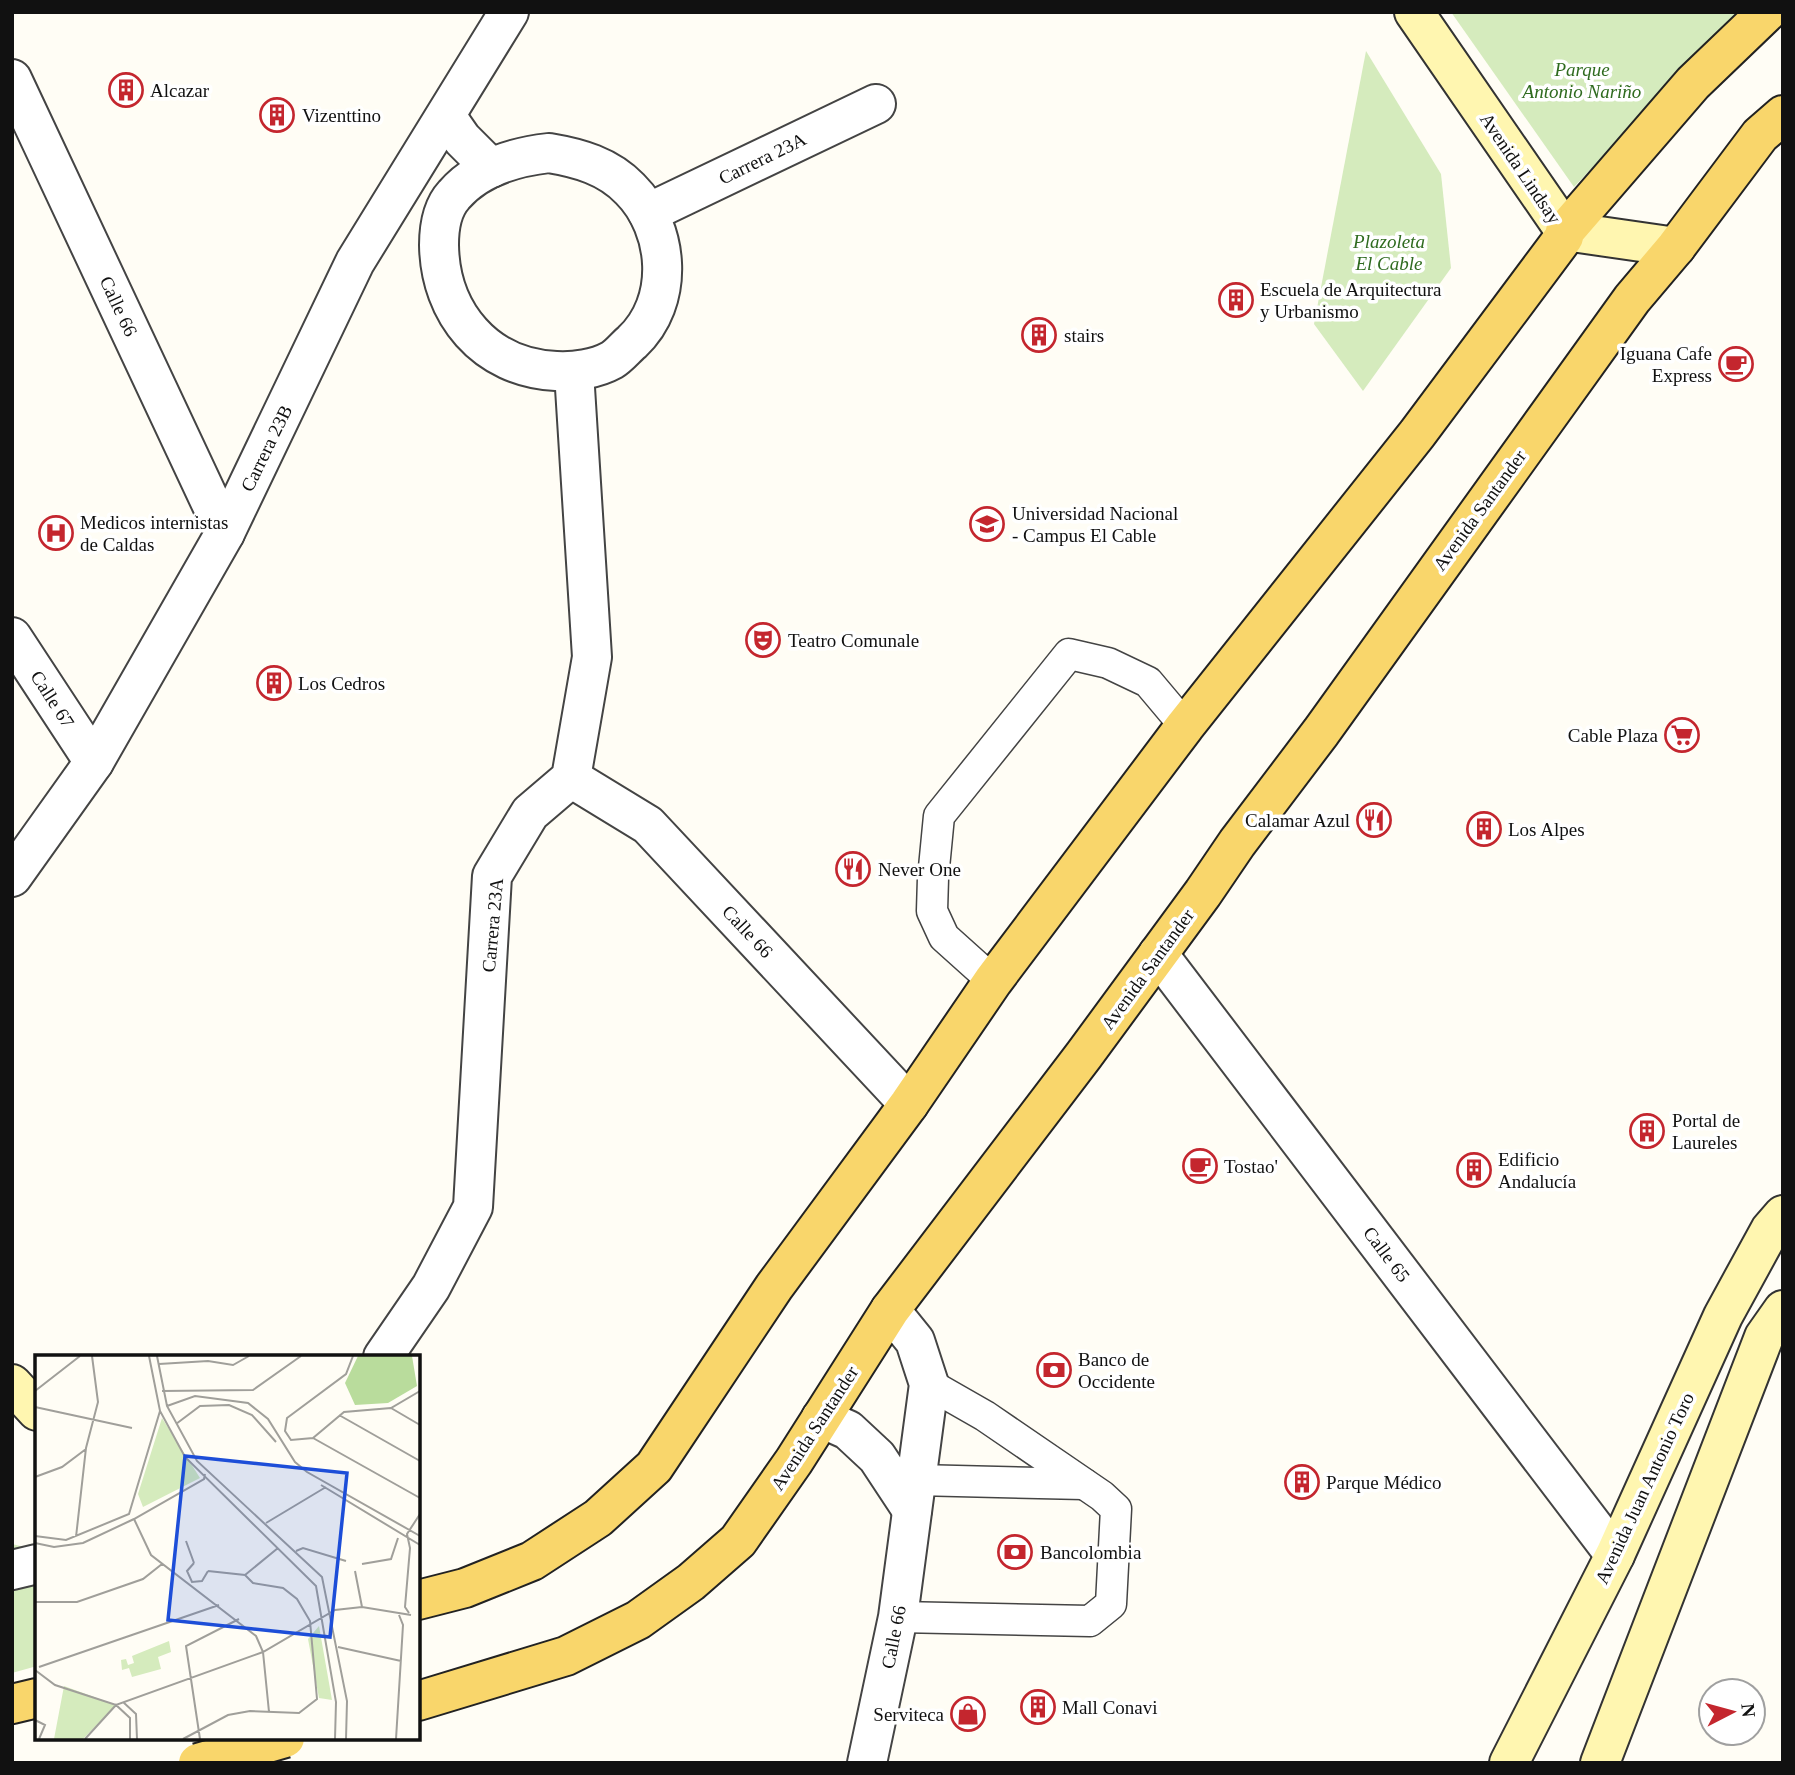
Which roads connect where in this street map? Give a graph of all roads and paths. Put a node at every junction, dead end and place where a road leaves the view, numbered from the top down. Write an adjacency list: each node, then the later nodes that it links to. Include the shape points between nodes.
1 (509, 12): 7 (street, Carrera 23B)
2 (1414, 12): 11 (main road, Avenida Lindsay)
3 (1767, 12): 11 (main road, via 1693,83)
4 (12, 79): 15 (street, Calle 66)
5 (876, 104): 9 (street, Carrera 23A)
6 (1783, 115): 13 (main road, Avenida Santander, via 1760,135)
7 (446, 116): 8 (street); 10 (street, Carrera 23B)
8 (491, 168): 9 (street, via 518,156 549,153 578,158 607,170 630,189); 12 (street, via 453,196)
9 (648, 213): 14 (street, via 663,253 661,294 643,331 612,360)
10 (374, 232): 12 (street); 15 (street, Carrera 23B, via 355,262)
11 (1565, 232): 13 (main road, Avenida Lindsay); 17 (main road, via 1417,434)
12 (439, 236): 14 (street, via 440,268 448,298 464,325 485,347 512,363 542,371)
13 (1675, 247): 21 (main road, Avenida Santander, via 1632,299)
14 (574, 372): 19 (street, via 593,657)
15 (225, 533): 18 (street, Carrera 23B)
16 (12, 637): 18 (street, Calle 67)
17 (1185, 726): 22 (main road); 22 (lane, via 1148,682 1108,663 1069,654 939,816 932,911 944,937)
18 (94, 762): 20 (street, Carrera 23B)
19 (571, 778): 23 (street, Calle 66, via 648,825); 27 (street, Carrera 23A, via 530,813 492,876 473,1207 431,1287)
20 (12, 877)
21 (1158, 954): 25 (main road, Avenida Santander); 34 (street, Calle 65)
22 (993, 981): 23 (main road)
23 (909, 1104): 37 (main road, via 774,1287 654,1467 598,1518 532,1561 465,1588)
24 (1783, 1214): 34 (main road, Avenida Juan Antonio Toro, via 1723,1316)
25 (890, 1310): 29 (street, Calle 66, via 915,1341); 31 (main road, Avenida Santander)
26 (1783, 1310): 48 (main road, via 1764,1337)
27 (384, 1355)
28 (12, 1384): 30 (main road)
29 (929, 1384): 32 (lane); 33 (street, Calle 66)
30 (35, 1409)
31 (821, 1418): 33 (street, via 848,1430); 40 (main road, Avenida Santander, via 738,1541 638,1620 566,1656)
32 (1084, 1484): 33 (lane); 38 (lane, via 1116,1509 1111,1604 1090,1621)
33 (914, 1495): 38 (street, Calle 66)
34 (1615, 1555): 47 (main road, Avenida Juan Antonio Toro)
35 (35, 1564): 36 (street)
36 (12, 1570)
37 (420, 1599)
38 (898, 1617): 46 (street, Calle 66)
39 (35, 1698): 41 (main road)
40 (420, 1700)
41 (12, 1704)
42 (277, 1740): 45 (main road)
43 (278, 1740): 44 (main road, bridge)
44 (198, 1763)
45 (288, 1763)
46 (867, 1763)
47 (1509, 1763)
48 (1600, 1763)

